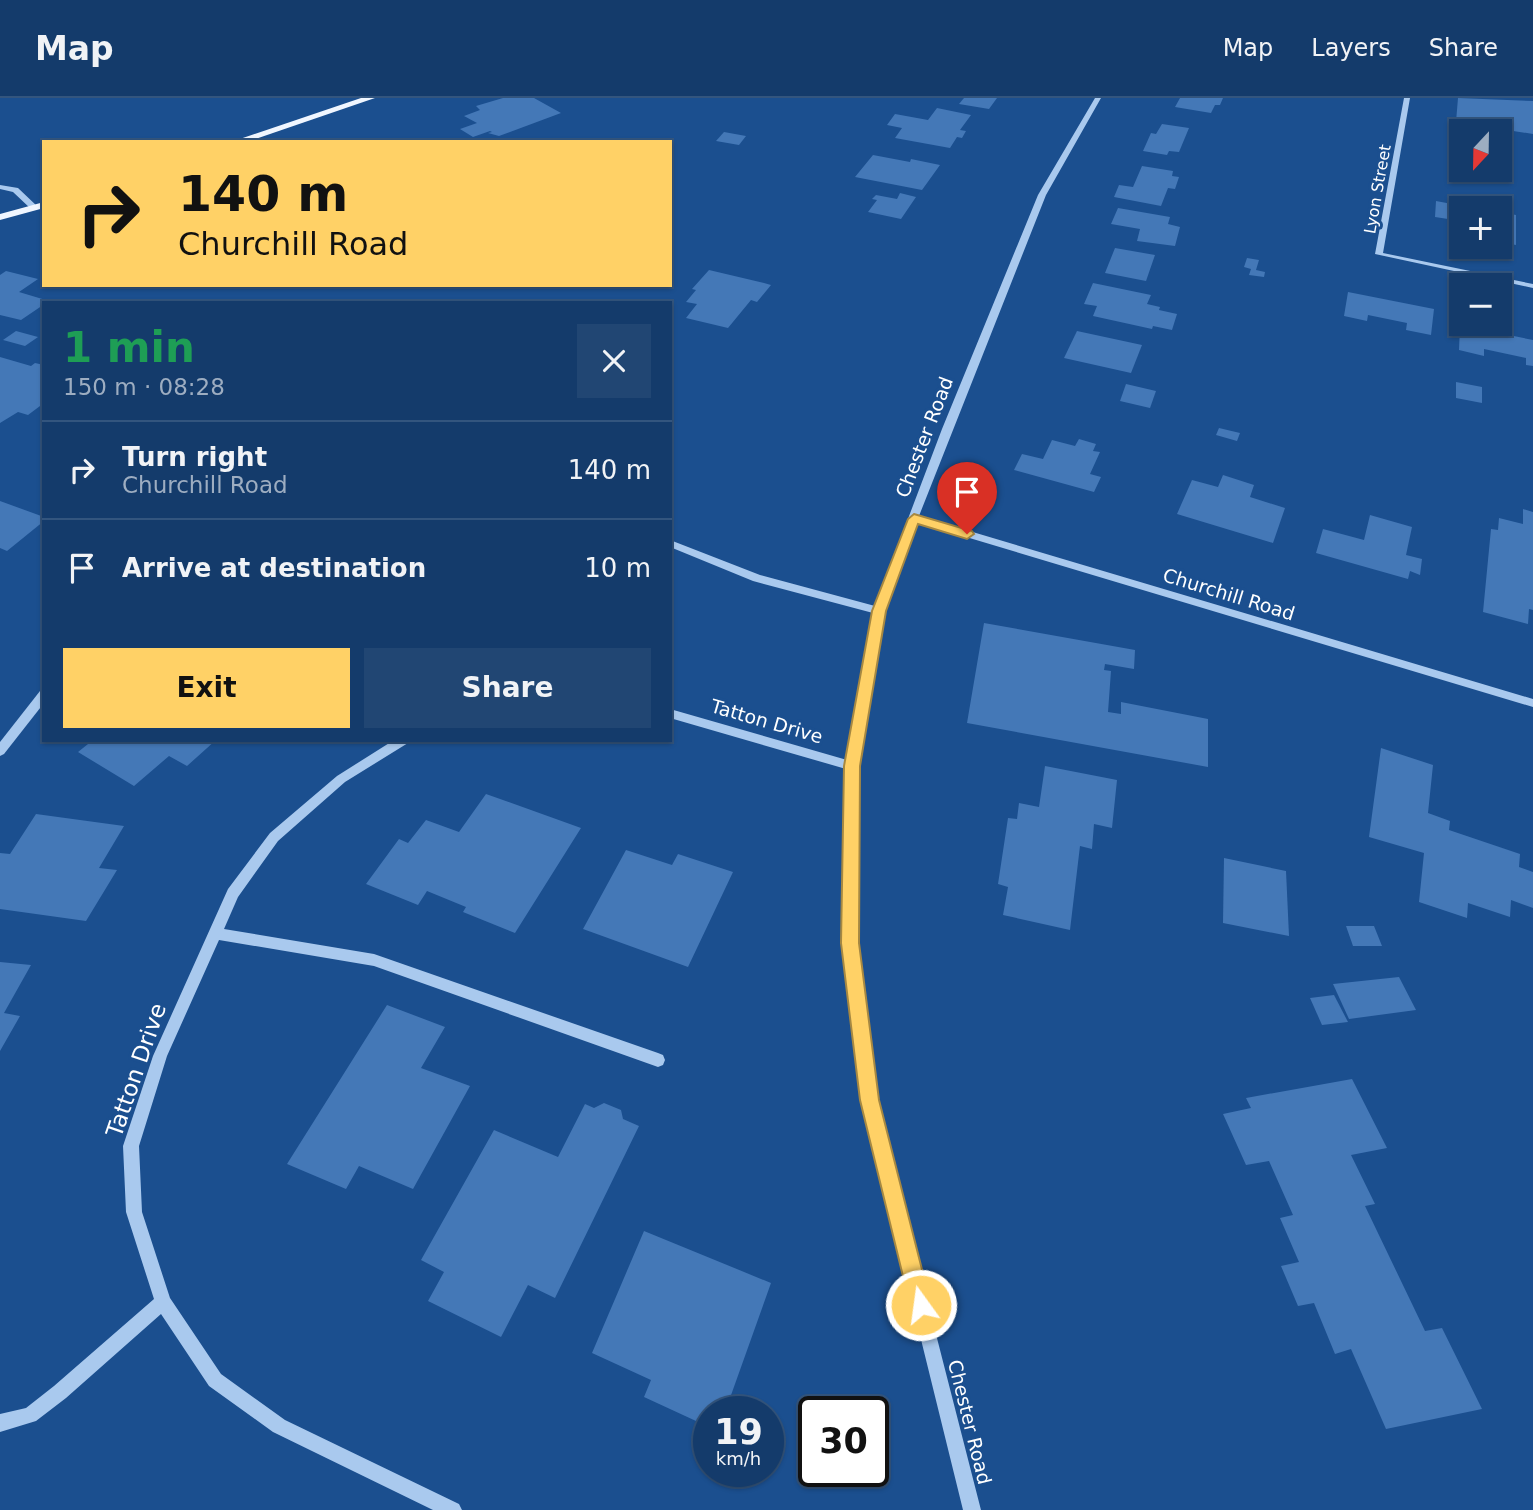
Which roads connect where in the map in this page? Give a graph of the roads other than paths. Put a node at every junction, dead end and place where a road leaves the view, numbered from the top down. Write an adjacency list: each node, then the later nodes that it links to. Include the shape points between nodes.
1 (367, 98): 4 (main road)
2 (1098, 98): 9 (street, Chester Road, via 1042,195)
3 (1407, 98): 8 (street, Lyon Street, via 1379,254)
4 (242, 140)
5 (0, 187): 6 (street, via 15,190)
6 (39, 206): 7 (main road)
7 (0, 218)
8 (1533, 286)
9 (914, 519): 11 (street, Chester Road); 13 (street, Churchill Road)
10 (672, 544): 11 (street, via 757,578)
11 (879, 611): 17 (street, Chester Road)
12 (42, 697): 16 (street)
13 (1533, 703)
14 (672, 714): 17 (street, Tatton Drive)
15 (401, 742): 18 (street, Tatton Drive, via 341,779 274,837 233,893)
16 (0, 751)
17 (852, 766): 23 (street, Chester Road, via 850,943 869,1100)
18 (214, 933): 19 (street, via 374,960); 20 (street, Tatton Drive, via 160,1056 131,1146 134,1212)
19 (658, 1060)
20 (163, 1302): 21 (lane, via 30,1415); 22 (street, Tatton Drive, via 215,1380 258,1411 279,1426)
21 (0, 1423)
22 (453, 1510)
23 (972, 1510)

